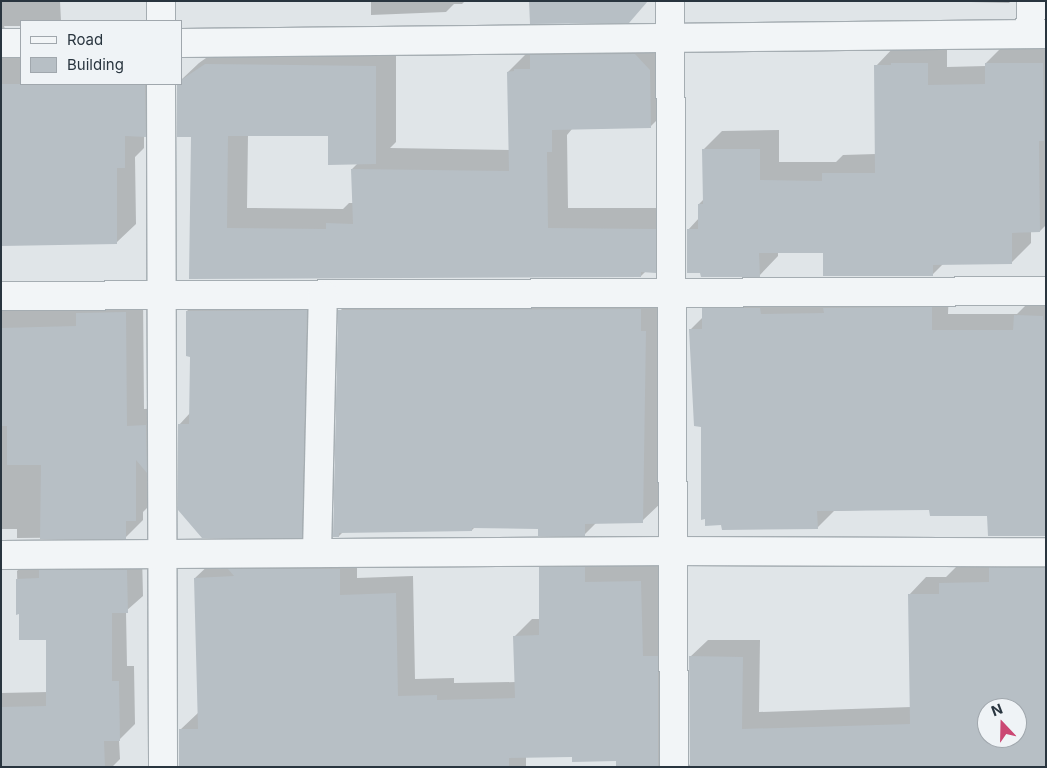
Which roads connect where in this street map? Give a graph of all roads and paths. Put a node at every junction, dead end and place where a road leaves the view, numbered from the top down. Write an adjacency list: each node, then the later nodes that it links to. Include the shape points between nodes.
1 (161, 1): 4 (street)
2 (670, 1): 6 (street)
3 (1031, 1): 5 (street)
4 (161, 20)
5 (1038, 34): 6 (street)
6 (671, 36): 9 (street); 12 (street)
7 (1, 43): 8 (street)
8 (20, 43)
9 (182, 43)
10 (161, 85): 15 (street)
11 (1046, 291): 12 (street)
12 (672, 293): 13 (street); 16 (street)
13 (323, 295): 15 (street); 18 (street)
14 (1, 296): 15 (street)
15 (162, 296): 19 (street)
16 (673, 551): 17 (street); 18 (street); 22 (street)
17 (1046, 552)
18 (317, 553): 19 (street)
19 (163, 554): 20 (street); 21 (street)
20 (1, 555)
21 (163, 767)
22 (674, 767)

